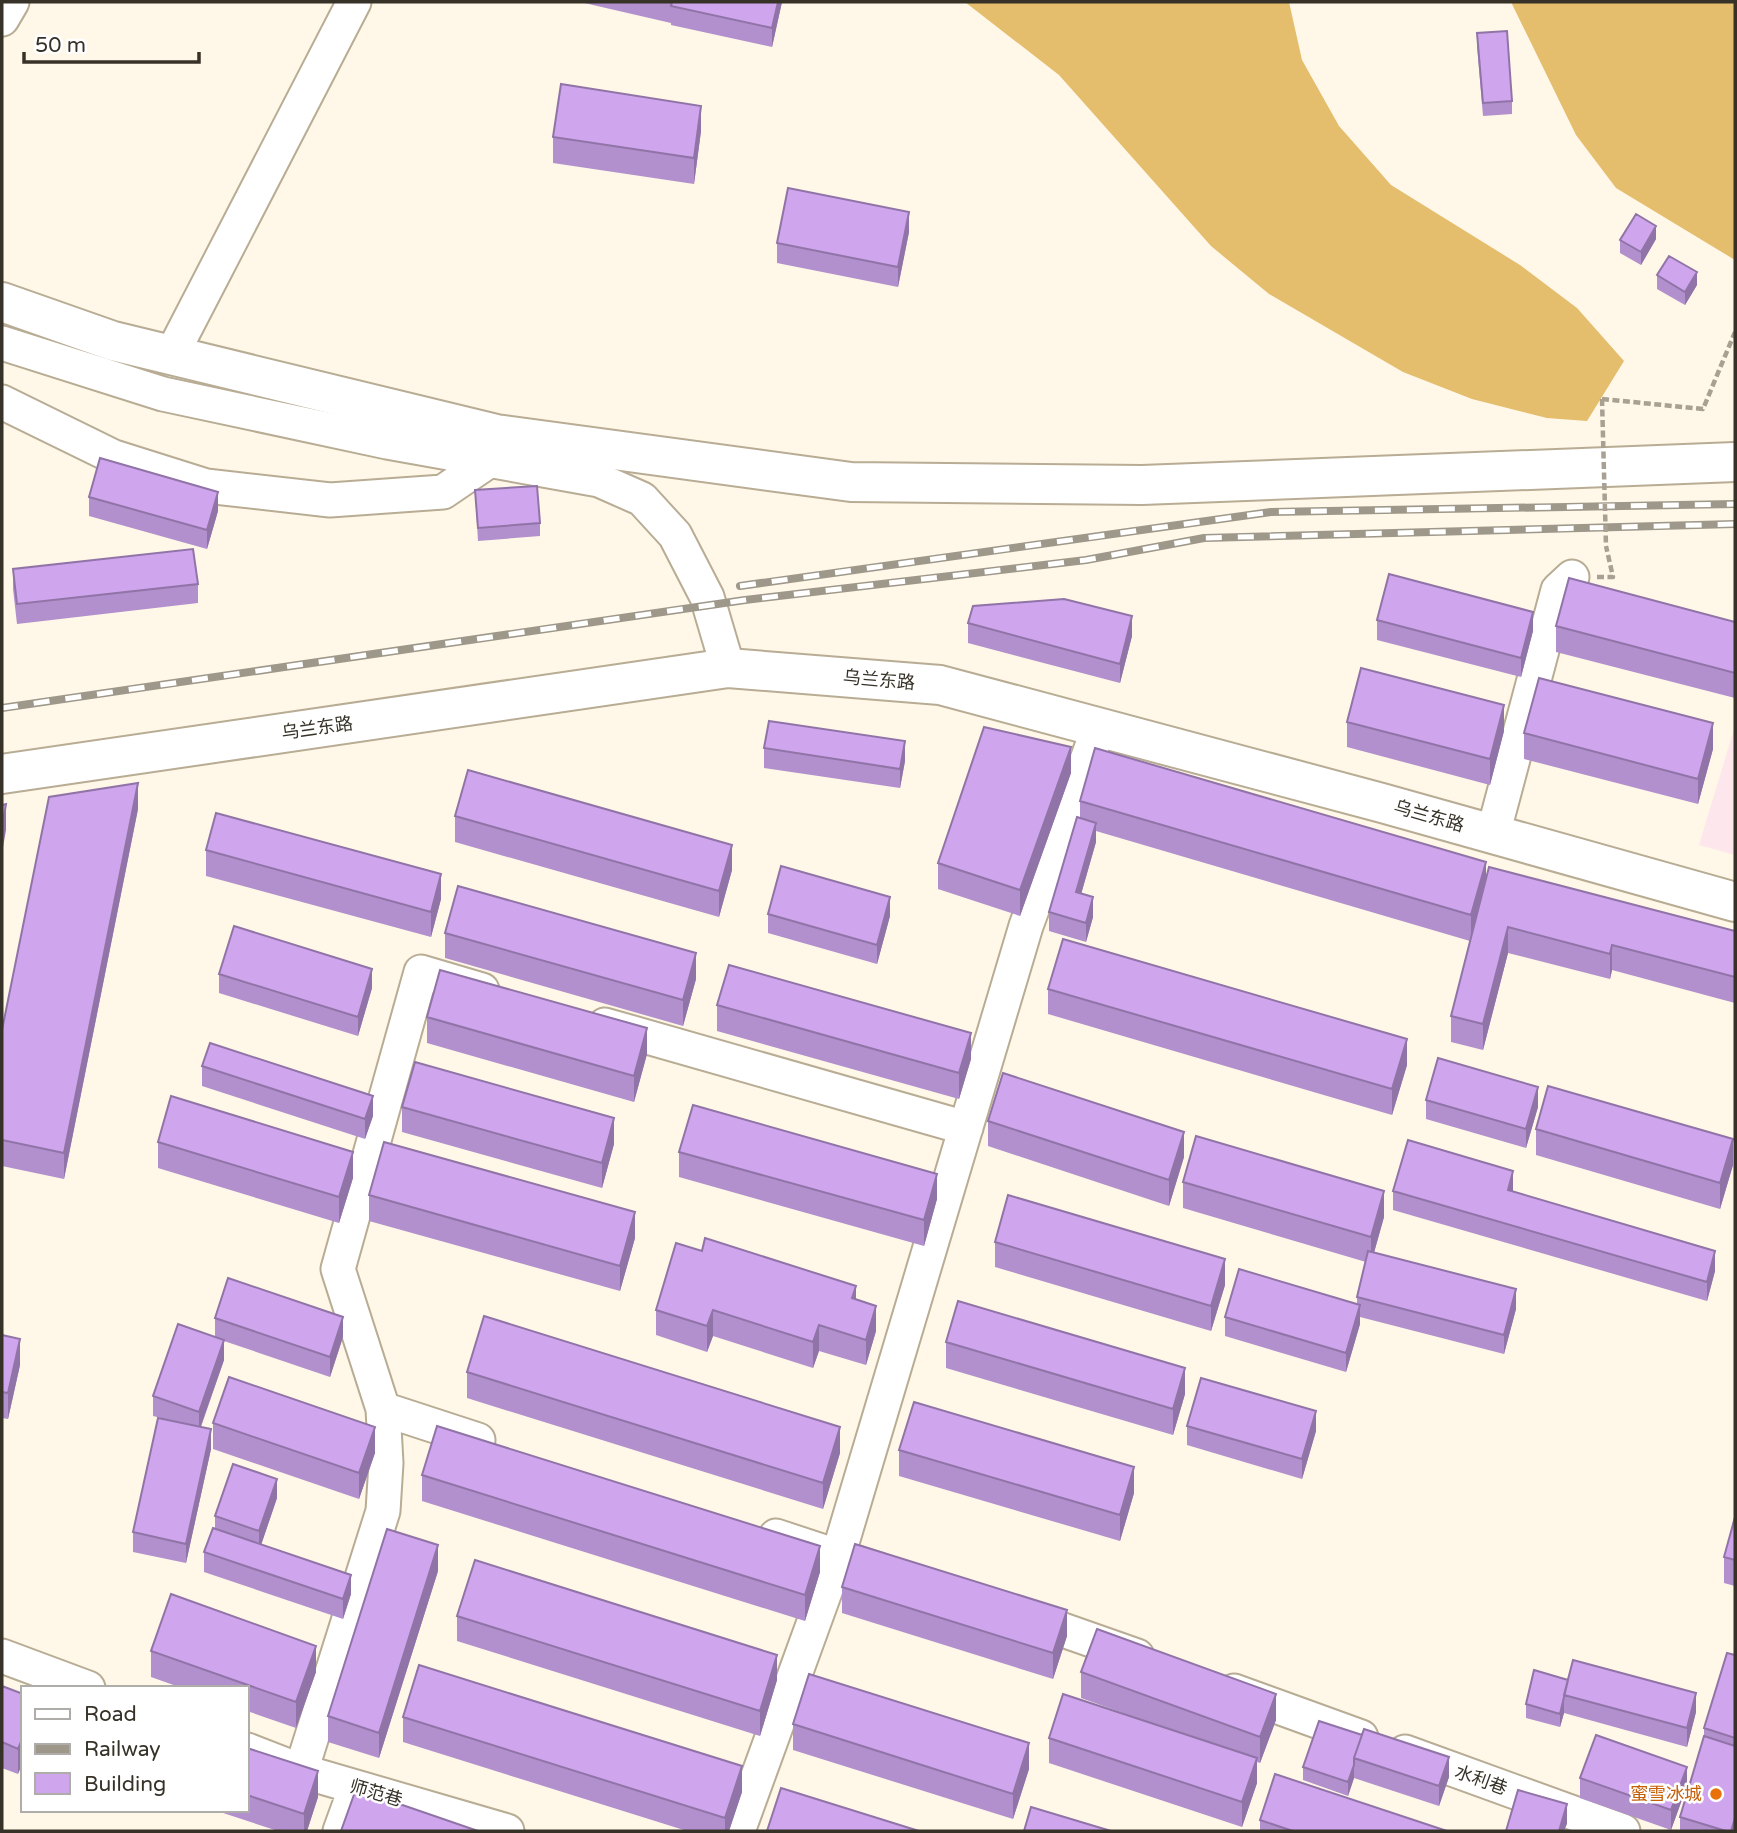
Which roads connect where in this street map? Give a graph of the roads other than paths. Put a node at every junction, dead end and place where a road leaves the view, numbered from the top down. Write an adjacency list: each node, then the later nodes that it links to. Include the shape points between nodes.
1 (12, 2): 3 (street)
2 (355, 2): 6 (street)
3 (2, 19)
4 (2, 302): 6 (main road, via 113,341)
5 (2, 343): 8 (street, via 163,394)
6 (172, 356): 9 (main road, via 496,434 851,482 1142,485)
7 (2, 402): 8 (street, via 114,457 206,486 330,500 443,492)
8 (490, 460): 11 (street, via 598,480 642,499 676,535 707,597)
9 (1735, 462)
10 (1572, 577): 14 (street, via 1558,590)
11 (727, 668): 12 (main road, 乌兰东路, via 940,685); 13 (main road, 乌兰东路)
12 (1099, 727): 14 (main road, 乌兰东路); 18 (street, via 1026,926)
13 (2, 774)
14 (1493, 834): 15 (main road, 乌兰东路)
15 (1735, 902)
16 (514, 999): 19 (street, via 421,972 338,1269)
17 (580, 1018): 18 (street)
18 (966, 1128): 22 (street)
19 (383, 1409): 20 (street); 30 (street, via 383,1511)
20 (513, 1451)
21 (747, 1527): 22 (street)
22 (838, 1556): 23 (street); 34 (street)
23 (917, 1582)
24 (997, 1608): 26 (street)
25 (2, 1656): 28 (street)
26 (1168, 1667)
27 (1207, 1681): 35 (street, 水利巷)
28 (83, 1686)
29 (248, 1750): 30 (street, 师范巷)
30 (301, 1771): 31 (street, 师范巷)
31 (356, 1787): 32 (street); 33 (street, 师范巷)
32 (340, 1831)
33 (507, 1831)
34 (738, 1831)
35 (1623, 1831)

